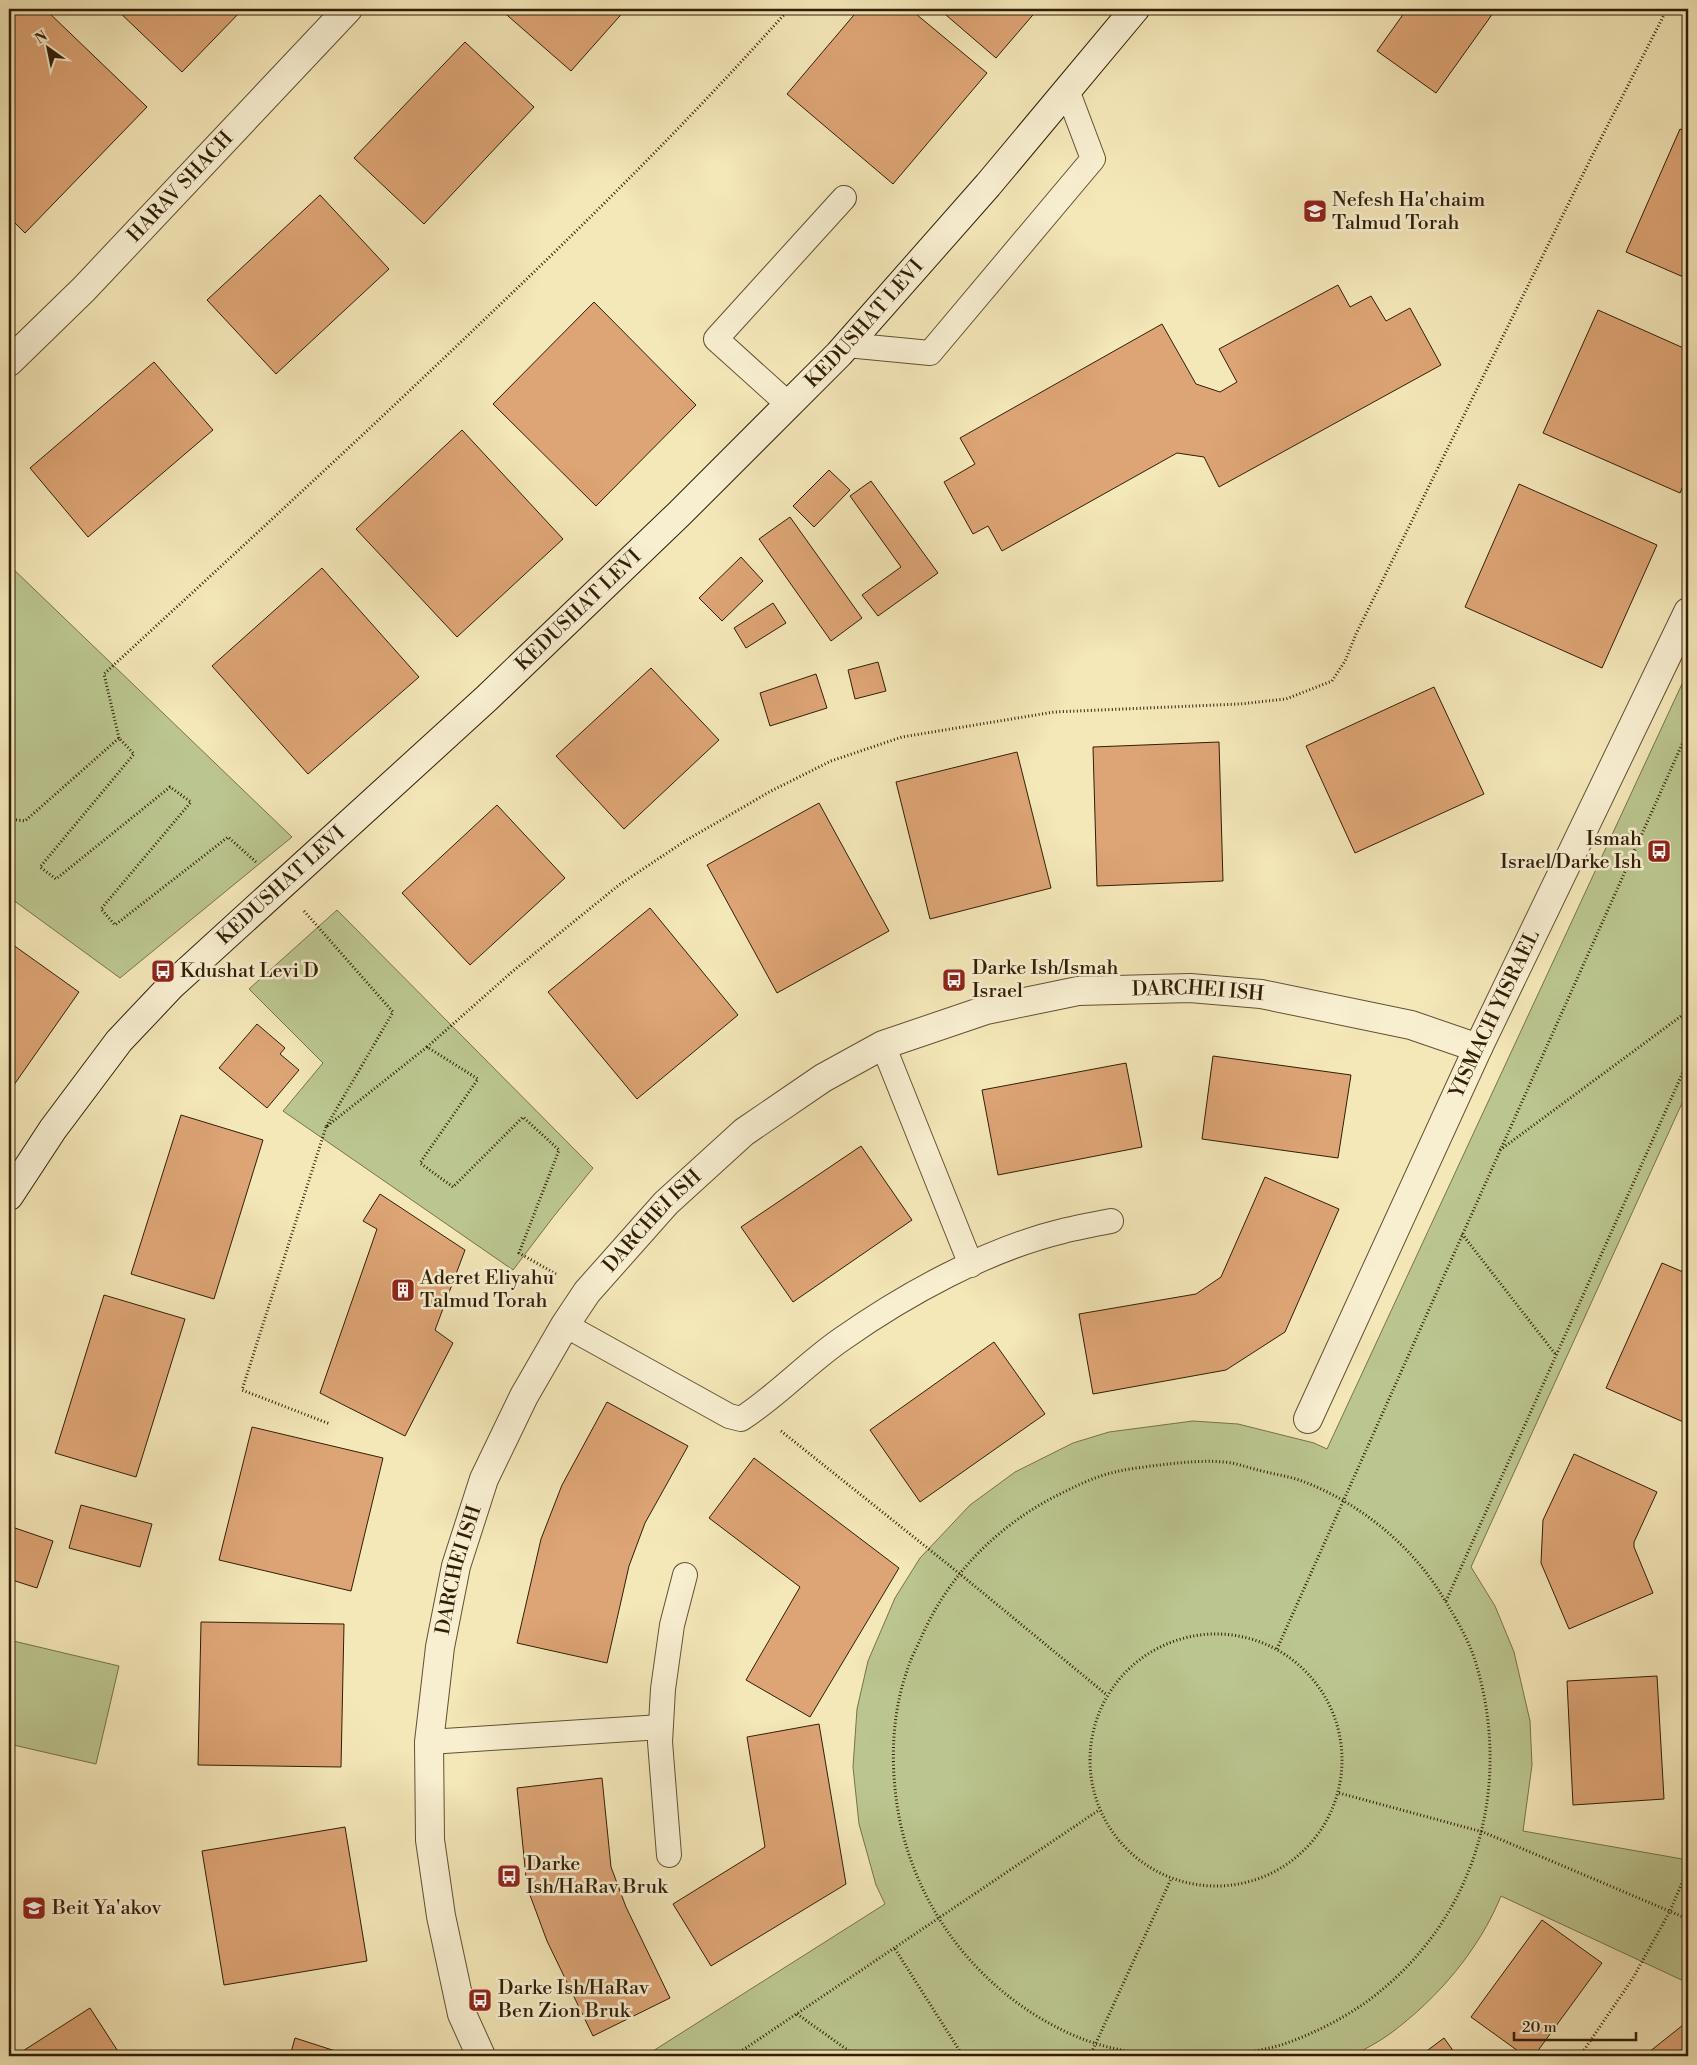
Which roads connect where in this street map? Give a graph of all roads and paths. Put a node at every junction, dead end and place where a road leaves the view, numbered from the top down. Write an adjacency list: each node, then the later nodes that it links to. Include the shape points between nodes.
1 (348, 9): 8 (street, HARAV SHACH, via 84,289)
2 (788, 9): 12 (path, via 590,218 398,402 104,674)
3 (1135, 9): 5 (street, KEDUSHAT LEVI)
4 (1667, 9): 17 (path, via 1345,661 1332,681 1286,699 1054,712 1001,720 902,737 831,760 694,836 619,885)
5 (1067, 90): 7 (street, KEDUSHAT LEVI); 7 (lane, via 1093,159 930,353)
6 (844, 198): 9 (lane, via 716,339)
7 (847, 345): 9 (street, KEDUSHAT LEVI)
8 (9, 362)
9 (788, 404): 14 (street, KEDUSHAT LEVI, via 494,692)
10 (1688, 612): 18 (street, YISMACH YISRAEL)
11 (1688, 731): 21 (path)
12 (119, 738): 13 (path, via 25,821); 14 (path, via 134,754 40,867 56,879 170,786 191,802 101,909 115,925 228,837)
13 (9, 819)
14 (282, 885): 20 (path, via 393,1012); 22 (street, KEDUSHAT LEVI, via 171,986 119,1041 53,1129)
15 (1688, 1012): 21 (path)
16 (883, 1045): 18 (street, DARCHEI ISH, via 986,1010 1078,991 1190,988 1261,994 1411,1025); 25 (lane); 26 (street, DARCHEI ISH, via 823,1078 744,1132 666,1204)
17 (427, 1047): 20 (path); 26 (path, via 478,1079 420,1163 453,1187 524,1117 559,1150 519,1253)
18 (1478, 1048): 30 (street, YISMACH YISRAEL)
19 (1688, 1061): 28 (path)
20 (326, 1127): 31 (path, via 242,1390)
21 (1499, 1151): 24 (path)
22 (9, 1196)
23 (1111, 1221): 25 (lane, via 1062,1231)
24 (1462, 1234): 28 (path); 32 (path)
25 (971, 1265): 29 (lane, via 895,1304 842,1339)
26 (587, 1292): 27 (street, DARCHEI ISH)
27 (565, 1325): 29 (lane, via 728,1416 742,1419); 39 (street, DARCHEI ISH, via 524,1396 481,1487 456,1566 440,1647)
28 (1556, 1356): 35 (path)
29 (755, 1410): 33 (path)
30 (1308, 1419)
31 (330, 1424)
32 (1343, 1500): 33 (path, via 1301,1481 1231,1463 1194,1461 1117,1471 1088,1480 1036,1505 996,1535); 35 (path, via 1394,1538 1430,1577); 36 (path)
33 (960, 1574): 37 (path); 48 (path, via 930,1617 906,1673 896,1715 893,1766 898,1816 913,1871)
34 (685, 1575): 38 (lane, via 672,1625)
35 (1446, 1602): 42 (path, via 1460,1624 1477,1664 1490,1727 1492,1763)
36 (1277, 1649): 37 (path, via 1241,1636 1202,1634 1164,1644 1132,1665); 40 (path, via 1310,1674 1333,1710 1343,1751)
37 (1107, 1695): 41 (path, via 1094,1723 1089,1752 1090,1782)
38 (661, 1727): 39 (lane); 43 (lane)
39 (429, 1742): 52 (street, DARCHEI ISH, via 430,1840 442,1916 462,2014)
40 (1339, 1793): 42 (path); 45 (path, via 1321,1832 1292,1862 1254,1882 1212,1887)
41 (1099, 1810): 45 (path, via 1111,1833 1127,1852 1147,1868); 48 (path)
42 (1483, 1832): 46 (path); 58 (path, via 1460,1892 1440,1927 1412,1963 1368,2001 1318,2030 1277,2046)
43 (669, 1855)
44 (1688, 1869): 46 (path)
45 (1170, 1879): 51 (path)
46 (1670, 1911): 47 (path); 59 (path, via 1633,1978)
47 (1688, 1919)
48 (939, 1920): 49 (path); 51 (path, via 960,1950 996,1986 1034,2015)
49 (895, 1949): 50 (path); 55 (path)
50 (798, 2014): 53 (path); 54 (path)
51 (1096, 2042): 56 (path); 57 (path, via 1127,2052)
52 (481, 2056)
53 (734, 2056)
54 (856, 2056)
55 (962, 2056)
56 (1090, 2056)
57 (1160, 2056)
58 (1227, 2056)
59 (1580, 2056)

